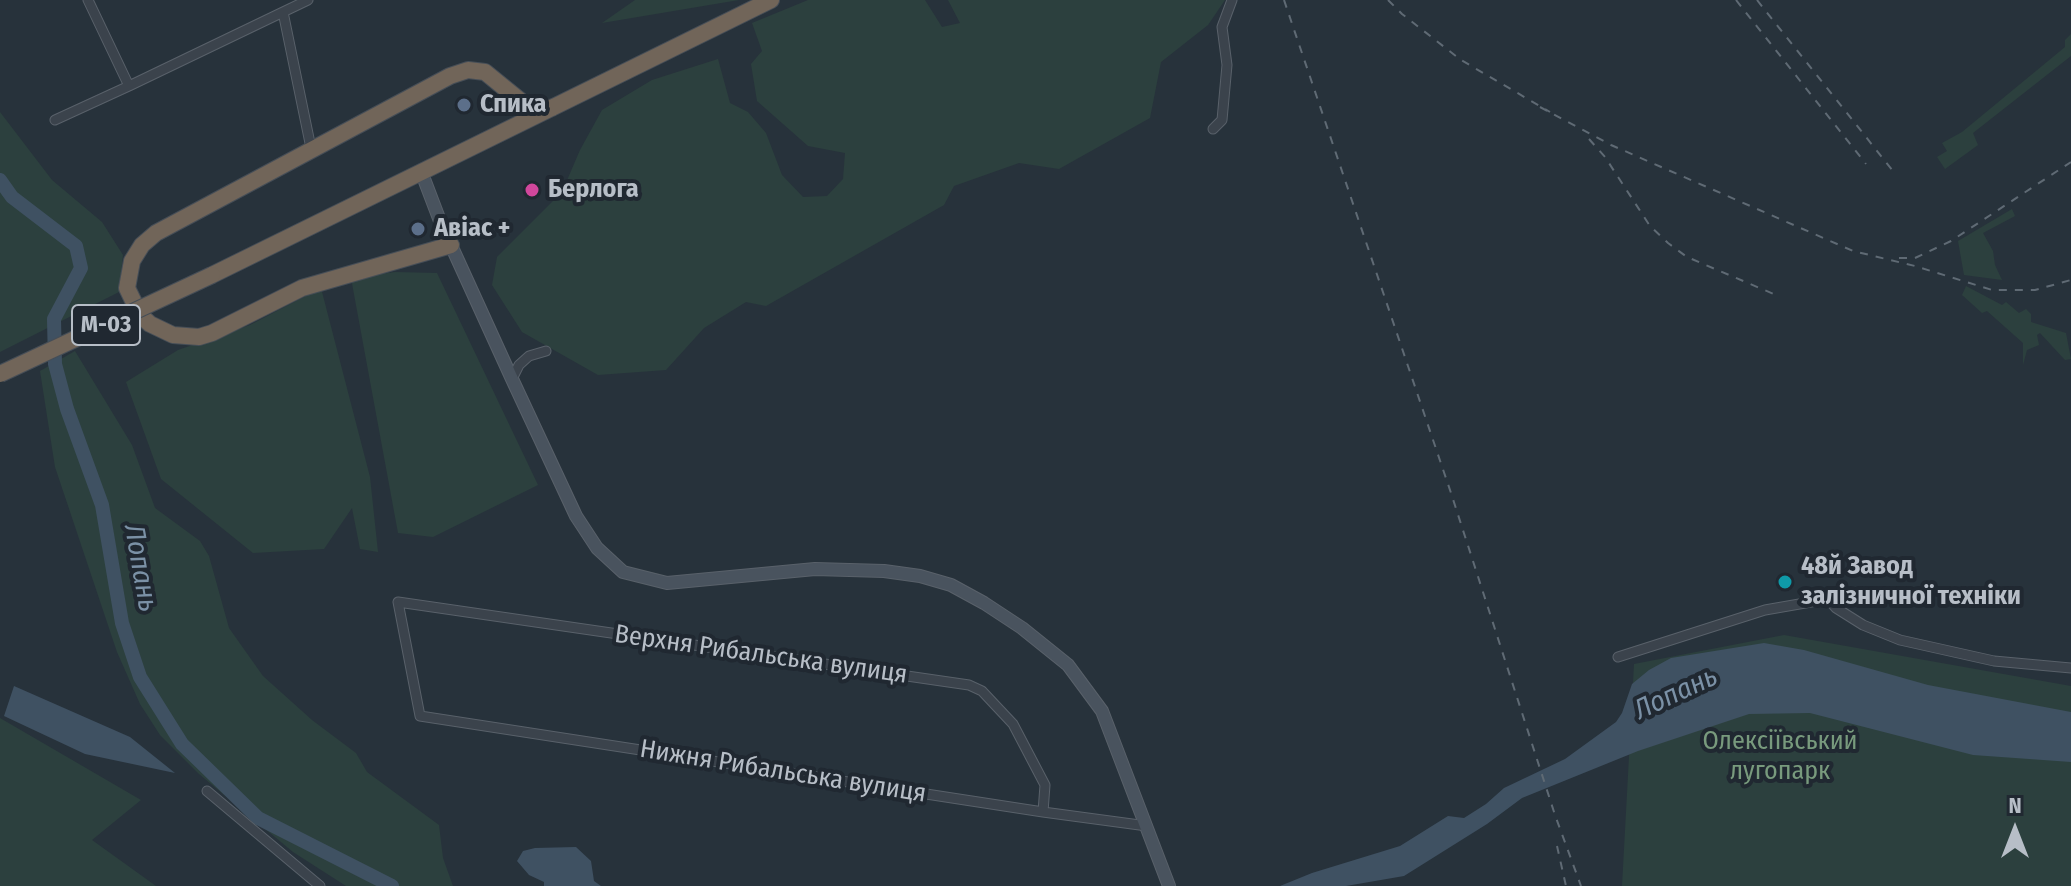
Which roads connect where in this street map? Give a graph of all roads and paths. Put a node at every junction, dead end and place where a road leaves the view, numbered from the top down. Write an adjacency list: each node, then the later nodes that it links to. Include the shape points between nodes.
1 (89, 0): 6 (street)
2 (308, 0): 5 (street)
3 (771, 0): 7 (highway, М-03)
4 (1232, 0): 9 (street, via 1222,27 1227,65 1222,120)
5 (283, 12): 6 (street); 10 (street)
6 (129, 86): 8 (street)
7 (552, 108): 10 (highway, via 528,107 492,77 468,70); 11 (highway, М-03)
8 (55, 120)
9 (1213, 129)
10 (311, 148): 12 (highway, via 148,239 136,253 127,288 127,298 140,315 161,331 199,337 302,288)
11 (421, 171): 12 (street); 14 (highway, М-03, bridge)
12 (451, 245): 15 (street)
13 (546, 351): 15 (street, via 529,356)
14 (0, 374)
15 (512, 379): 21 (street, via 576,516 597,548 623,572 667,583 815,569 884,571 951,585 1022,628 1068,665 1102,711)
16 (398, 602): 20 (street, Верхня Рибальська вулиця, via 969,685 982,691 1013,724 1045,785); 20 (street, Нижня Рибальська вулиця, via 420,716)
17 (1618, 657): 18 (street, via 1765,610 1828,599 1863,625 1900,640 1994,661)
18 (2071, 668)
19 (207, 791): 22 (street)
20 (1043, 812): 21 (street, Нижня Рибальська вулиця)
21 (1147, 826): 23 (street)
22 (320, 886)
23 (1169, 886)

